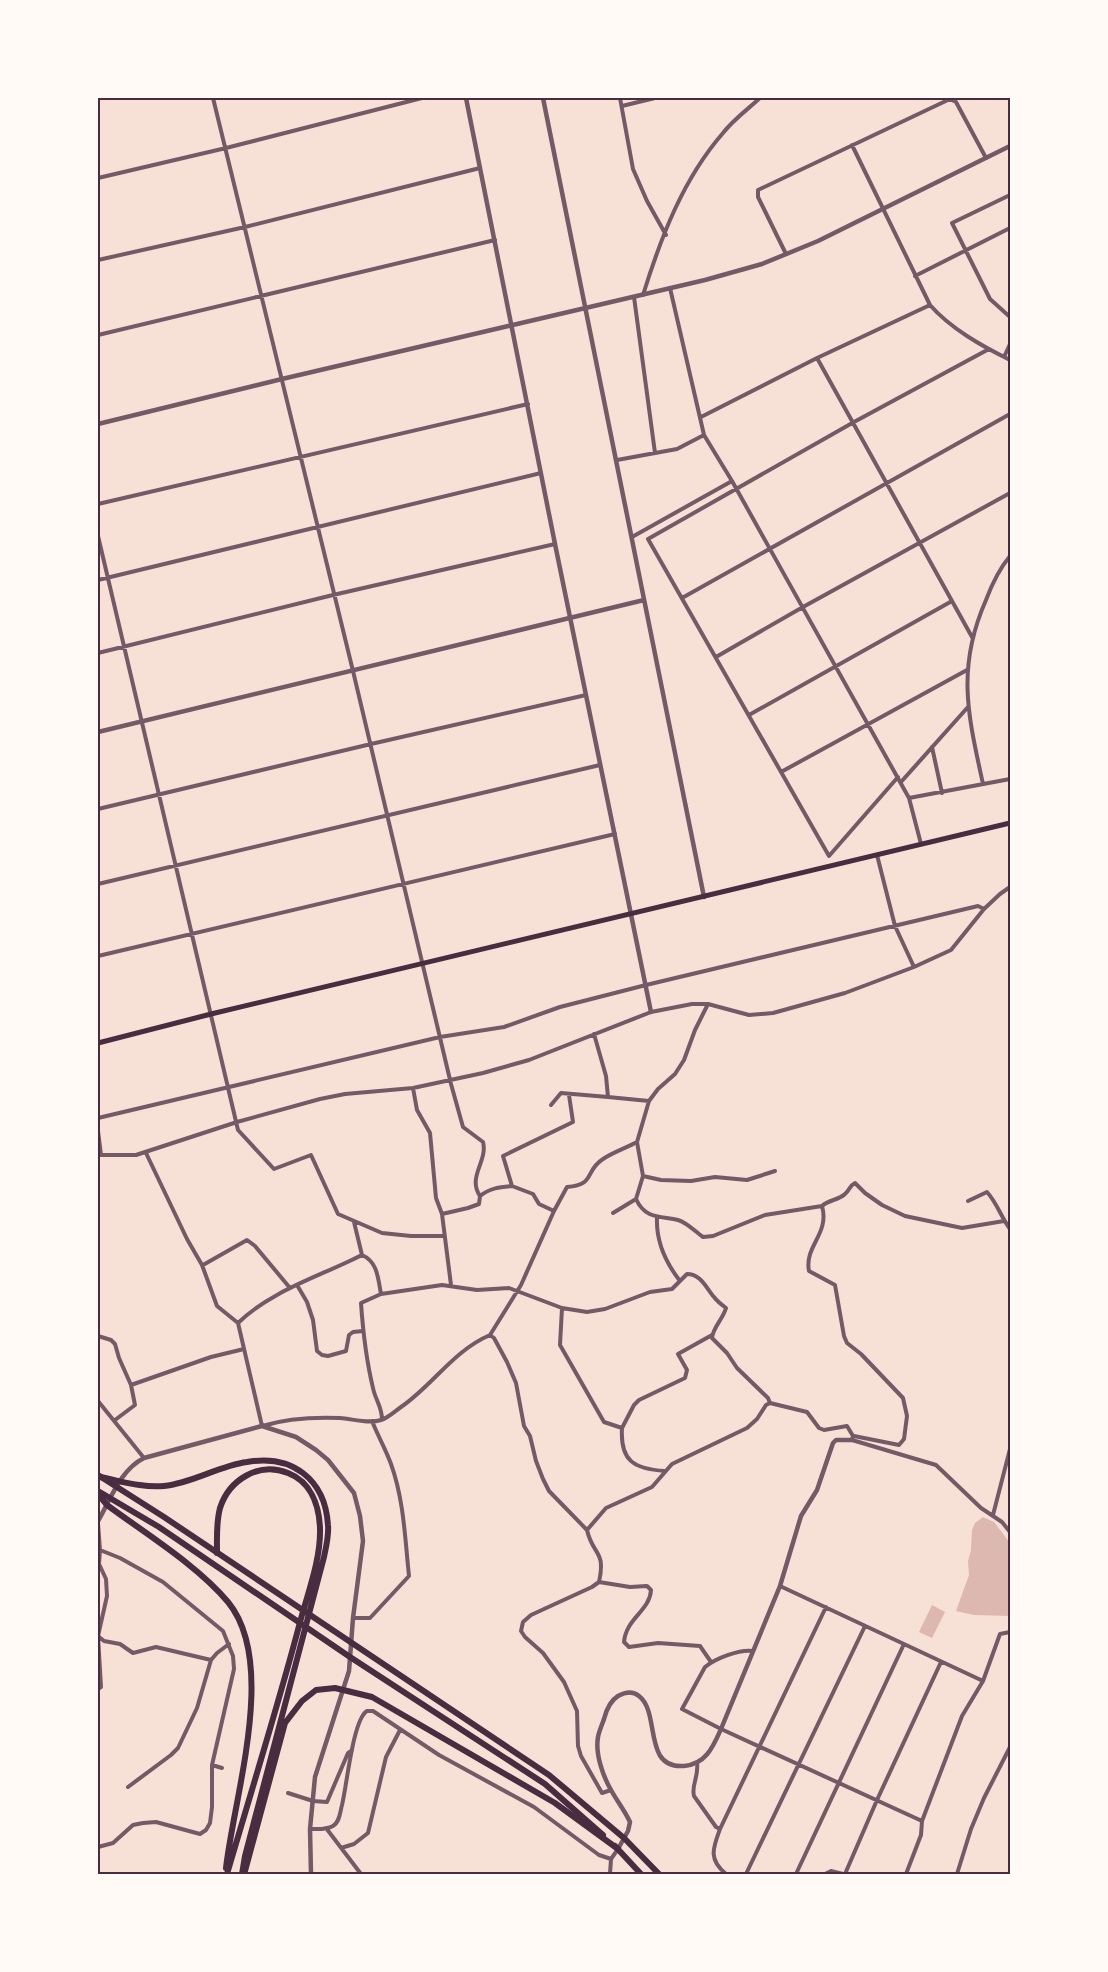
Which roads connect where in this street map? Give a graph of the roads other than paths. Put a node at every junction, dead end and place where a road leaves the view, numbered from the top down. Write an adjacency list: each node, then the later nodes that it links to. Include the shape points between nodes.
1 (213, 98): 11 (street)
2 (422, 98): 11 (street)
3 (466, 98): 13 (street)
4 (543, 98): 30 (street)
5 (620, 98): 8 (street)
6 (655, 98): 8 (street)
7 (760, 98): 19 (street, via 723,132 686,183)
8 (622, 106): 19 (street, via 633,169)
9 (852, 145): 12 (street, via 950,99 956,102); 16 (street); 22 (street, via 758,190)
10 (1011, 146): 12 (street)
11 (225, 148): 14 (street); 17 (street)
12 (986, 158): 16 (street)
13 (480, 168): 17 (street); 20 (street)
14 (98, 178)
15 (1011, 195): 21 (street, via 952,224)
16 (884, 208): 22 (street); 24 (street)
17 (245, 226): 23 (street); 27 (street)
18 (1011, 228): 21 (street)
19 (666, 235): 26 (street)
20 (495, 240): 27 (street); 32 (street)
21 (964, 251): 24 (street); 31 (street, via 990,299)
22 (786, 254): 25 (street)
23 (98, 260)
24 (915, 276): 29 (street)
25 (670, 288): 26 (street); 42 (street)
26 (643, 295): 28 (street)
27 (261, 297): 33 (street); 39 (street)
28 (634, 297): 30 (street); 46 (street)
29 (930, 305): 35 (street); 37 (street)
30 (586, 309): 32 (street); 48 (street)
31 (1011, 317)
32 (511, 325): 39 (street); 40 (street)
33 (98, 335)
34 (1011, 345): 36 (street)
35 (989, 349): 36 (street); 43 (street)
36 (1004, 357): 38 (street)
37 (818, 358): 42 (street); 43 (street)
38 (1011, 360)
39 (282, 379): 44 (street); 47 (street)
40 (528, 404): 47 (street); 49 (street)
41 (1011, 414): 51 (street)
42 (701, 417): 45 (street)
43 (854, 422): 51 (street); 52 (street)
44 (98, 424)
45 (704, 435): 46 (street); 50 (street)
46 (655, 453): 48 (street)
47 (300, 457): 54 (street); 55 (street)
48 (616, 460): 57 (street)
49 (542, 473): 55 (street); 59 (street)
50 (732, 481): 52 (street); 57 (street)
51 (887, 483): 58 (street); 60 (street)
52 (736, 489): 60 (street); 65 (street, via 648,539)
53 (1011, 493): 58 (street)
54 (98, 504)
55 (316, 527): 62 (street); 64 (street)
56 (98, 536): 62 (street)
57 (632, 537): 66 (street)
58 (920, 543): 67 (street); 68 (street)
59 (555, 544): 64 (street); 69 (street)
60 (771, 548): 65 (street); 68 (street)
61 (1011, 555): 70 (street, via 990,589)
62 (107, 578): 63 (street); 71 (street)
63 (98, 580)
64 (333, 595): 71 (street); 75 (street)
65 (682, 598): 73 (street)
66 (644, 600): 69 (street); 104 (street)
67 (952, 601): 70 (street); 74 (street)
68 (803, 607): 73 (street); 74 (street)
69 (570, 616): 75 (street); 77 (street)
70 (972, 636): 76 (street)
71 (124, 647): 72 (street); 80 (street)
72 (98, 653)
73 (716, 657): 79 (street)
74 (835, 665): 79 (street); 81 (street)
75 (353, 670): 80 (street); 83 (street)
76 (967, 670): 78 (street); 81 (street)
77 (587, 695): 83 (street); 85 (street)
78 (968, 707): 84 (street); 90 (street)
79 (749, 715): 86 (street)
80 (141, 722): 82 (street); 92 (street)
81 (868, 724): 86 (street); 87 (street)
82 (98, 732)
83 (370, 744): 92 (street); 95 (street)
84 (932, 747): 89 (street); 91 (street)
85 (601, 765): 95 (street); 97 (street)
86 (781, 772): 87 (street, via 829,856)
87 (898, 777): 89 (street)
88 (1011, 779): 90 (street)
89 (901, 782): 93 (street)
90 (983, 784): 91 (street)
91 (942, 793): 93 (street)
92 (158, 794): 94 (street); 100 (street)
93 (909, 798): 98 (street)
94 (98, 809)
95 (388, 815): 100 (street); 101 (street)
96 (1011, 823): 98 (main road)
97 (615, 834): 101 (street); 106 (street)
98 (921, 845): 99 (main road)
99 (876, 855): 104 (main road); 107 (street)
100 (176, 865): 102 (street); 108 (street)
101 (404, 883): 108 (street); 110 (street)
102 (98, 884)
103 (1011, 887): 105 (street)
104 (704, 897): 106 (main road)
105 (984, 909): 107 (street, via 978,906); 111 (street, via 951,950)
106 (632, 914): 110 (main road); 112 (street)
107 (895, 926): 111 (street); 112 (street)
108 (192, 934): 109 (street); 115 (street)
109 (98, 956)
110 (423, 964): 115 (main road); 117 (street)
111 (914, 967): 113 (street, via 845,993 773,1013 748,1016)
112 (646, 985): 114 (street); 117 (street, via 560,1007 504,1027)
113 (708, 1004): 114 (street); 124 (street, via 680,1067)
114 (651, 1012): 116 (street)
115 (211, 1014): 118 (main road); 120 (street)
116 (594, 1034): 119 (street, via 529,1060); 123 (street)
117 (440, 1037): 119 (street); 120 (street)
118 (98, 1043)
119 (450, 1079): 121 (street); 135 (street, via 463,1127 485,1148 474,1179)
120 (228, 1087): 126 (street); 127 (street)
121 (413, 1088): 127 (street, via 345,1094); 141 (street, via 417,1110 430,1133 436,1198)
122 (569, 1095): 123 (street); 125 (street, via 561,1093); 134 (street, via 573,1122 503,1156)
123 (608, 1097): 124 (street)
124 (649, 1101): 129 (street)
125 (551, 1105)
126 (98, 1118)
127 (237, 1122): 130 (street); 143 (street, via 238,1130 274,1169 311,1155 338,1214)
128 (98, 1131): 131 (street)
129 (637, 1142): 133 (street); 139 (street, via 603,1159 585,1183 567,1187)
130 (146, 1153): 131 (street); 148 (street)
131 (99, 1155)
132 (775, 1171): 133 (street, via 747,1180 661,1180)
133 (643, 1176): 136 (street)
134 (512, 1186): 135 (street, via 497,1187); 139 (street, via 533,1194 539,1204)
135 (480, 1196): 141 (street, via 479,1204)
136 (636, 1199): 140 (street); 142 (street, via 639,1206)
137 (968, 1201): 144 (street, via 987,1192 996,1201)
138 (822, 1206): 142 (street, via 765,1215 703,1237 680,1220); 144 (street, via 844,1195 855,1183 882,1205 905,1216 962,1228); 170 (street, via 823,1228 810,1255 809,1271 835,1285 847,1343 903,1398 906,1408 904,1439 899,1445)
139 (554, 1210): 153 (street)
140 (613, 1213)
141 (442, 1214): 146 (street)
142 (657, 1218): 149 (street, via 666,1263)
143 (354, 1221): 146 (street, via 382,1233); 147 (street)
144 (1004, 1221): 145 (street)
145 (1011, 1229)
146 (445, 1236): 151 (street)
147 (362, 1255): 150 (street); 154 (street, via 374,1264)
148 (202, 1265): 152 (street, via 247,1239); 156 (street, via 217,1306)
149 (680, 1281): 155 (street, via 672,1289 638,1295 605,1309 586,1312); 159 (street, via 693,1274 726,1308)
150 (297, 1285): 152 (street); 157 (street, via 307,1302 317,1351 322,1355 343,1354 349,1335)
151 (451, 1285): 153 (street); 154 (street)
152 (290, 1288): 156 (street)
153 (517, 1291): 155 (street); 158 (street)
154 (381, 1294): 157 (street, via 361,1303)
155 (562, 1308): 169 (street, via 560,1345 604,1422)
156 (238, 1323): 161 (street)
157 (363, 1331): 166 (street)
158 (490, 1335): 166 (street, via 460,1353 417,1396); 182 (street, via 516,1383 524,1426 543,1479 549,1491)
159 (712, 1335): 164 (street); 169 (street, via 678,1354 687,1370 685,1378 639,1400)
160 (98, 1336): 162 (street, via 115,1344)
161 (244, 1349): 162 (street); 168 (street)
162 (131, 1385): 165 (street, via 135,1405)
163 (98, 1401): 165 (street)
164 (770, 1403): 170 (street, via 807,1412 824,1430 847,1426); 173 (street, via 747,1428)
165 (115, 1420): 172 (street)
166 (382, 1420): 167 (street)
167 (372, 1421): 168 (street, via 337,1418); 189 (street, via 396,1482 409,1576 370,1618)
168 (262, 1426): 172 (street); 189 (street, via 296,1437 316,1450 354,1493 363,1541)
169 (621, 1428): 173 (street, via 621,1445 627,1458 641,1468)
170 (853, 1438): 180 (street, via 936,1466); 187 (street, via 832,1443 817,1490 801,1516)
171 (1011, 1449): 180 (street)
172 (144, 1458): 175 (street, via 129,1468)
173 (665, 1471): 182 (street, via 652,1487 606,1508)
174 (99, 1476): 175 (highway); 176 (highway)
175 (121, 1481): 176 (street); 196 (highway, via 165,1485 232,1465 268,1460 300,1470 322,1497 328,1528 315,1598)
176 (117, 1488): 178 (street); 185 (highway)
177 (98, 1492): 178 (highway); 179 (highway)
178 (111, 1498): 179 (street); 198 (highway)
179 (107, 1505): 181 (street); 228 (highway, via 200,1575 228,1602 249,1647 249,1728)
180 (993, 1516): 183 (street)
181 (98, 1523): 184 (street)
182 (587, 1530): 186 (street, via 602,1559)
183 (1011, 1532)
184 (100, 1550): 192 (street, via 99,1564 106,1579 107,1596); 193 (street, via 163,1582 222,1631)
185 (217, 1553): 194 (highway); 196 (highway, via 217,1520 232,1486 253,1472 268,1469 285,1471 303,1482 316,1500 320,1528)
186 (599, 1582): 200 (street, via 647,1586 651,1590 648,1603 625,1633 624,1642 629,1647 658,1643 700,1646); 215 (street, via 531,1615 523,1622 522,1631 564,1682 577,1711 581,1756 602,1793)
187 (780, 1586): 188 (street); 197 (street)
188 (826, 1607): 190 (street); 206 (street)
189 (353, 1618): 194 (street)
190 (865, 1626): 195 (street); 210 (street)
191 (1011, 1632): 202 (street, via 1000,1634)
192 (98, 1636): 199 (street, via 133,1653 156,1647); 203 (street)
193 (229, 1644): 199 (street); 211 (street, via 234,1669)
194 (350, 1644): 198 (street); 223 (highway, via 549,1775)
195 (904, 1644): 201 (street); 213 (street)
196 (297, 1648): 228 (highway); 229 (highway, via 244,1856)
197 (753, 1651): 200 (street); 204 (street)
198 (350, 1657): 218 (street, via 347,1680 315,1777); 226 (highway, via 545,1784)
199 (211, 1660): 214 (street, via 197,1708 178,1748)
200 (711, 1662): 204 (street, via 682,1709)
201 (942, 1662): 202 (street); 217 (street)
202 (983, 1681): 219 (street, via 962,1716)
203 (98, 1689)
204 (721, 1729): 206 (street); 209 (street, via 710,1751)
205 (400, 1730): 208 (street, via 380,1715 367,1711 359,1719); 225 (street, via 386,1757 368,1833); 227 (street, via 534,1807 599,1855)
206 (759, 1746): 210 (street); 222 (street)
207 (1011, 1747): 241 (street, via 984,1797)
208 (352, 1750): 218 (street, via 327,1802); 220 (street, via 338,1821)
209 (697, 1763): 215 (street, via 678,1766 660,1755 647,1704 635,1693 626,1692 614,1699 606,1711 598,1738 601,1765); 222 (street, via 694,1796)
210 (800, 1764): 213 (street); 236 (street)
211 (212, 1765): 212 (street); 224 (street, via 212,1807 206,1830 200,1834 156,1822 143,1823 133,1826 113,1844)
212 (222, 1768)
213 (839, 1782): 217 (street); 237 (street)
214 (128, 1787)
215 (611, 1790): 223 (street, via 630,1822)
216 (288, 1793): 218 (street)
217 (877, 1800): 219 (street); 239 (street)
218 (313, 1802): 221 (street)
219 (922, 1821): 240 (street, via 921,1835)
220 (327, 1828): 221 (street); 225 (street)
221 (310, 1829): 230 (street)
222 (720, 1830): 235 (street, via 712,1850)
223 (624, 1838): 226 (street); 234 (highway)
224 (98, 1847)
225 (341, 1848): 231 (street)
226 (618, 1849): 227 (street); 229 (highway, via 555,1803 372,1697 325,1688 310,1694 285,1723); 233 (highway)
227 (611, 1859): 232 (street)
228 (226, 1875)
229 (243, 1875)
230 (311, 1875)
231 (362, 1875)
232 (610, 1875)
233 (642, 1875)
234 (659, 1875)
235 (726, 1875)
236 (746, 1875)
237 (796, 1875)
238 (825, 1875): 239 (street, via 831,1871)
239 (844, 1875)
240 (906, 1875)
241 (957, 1875)

